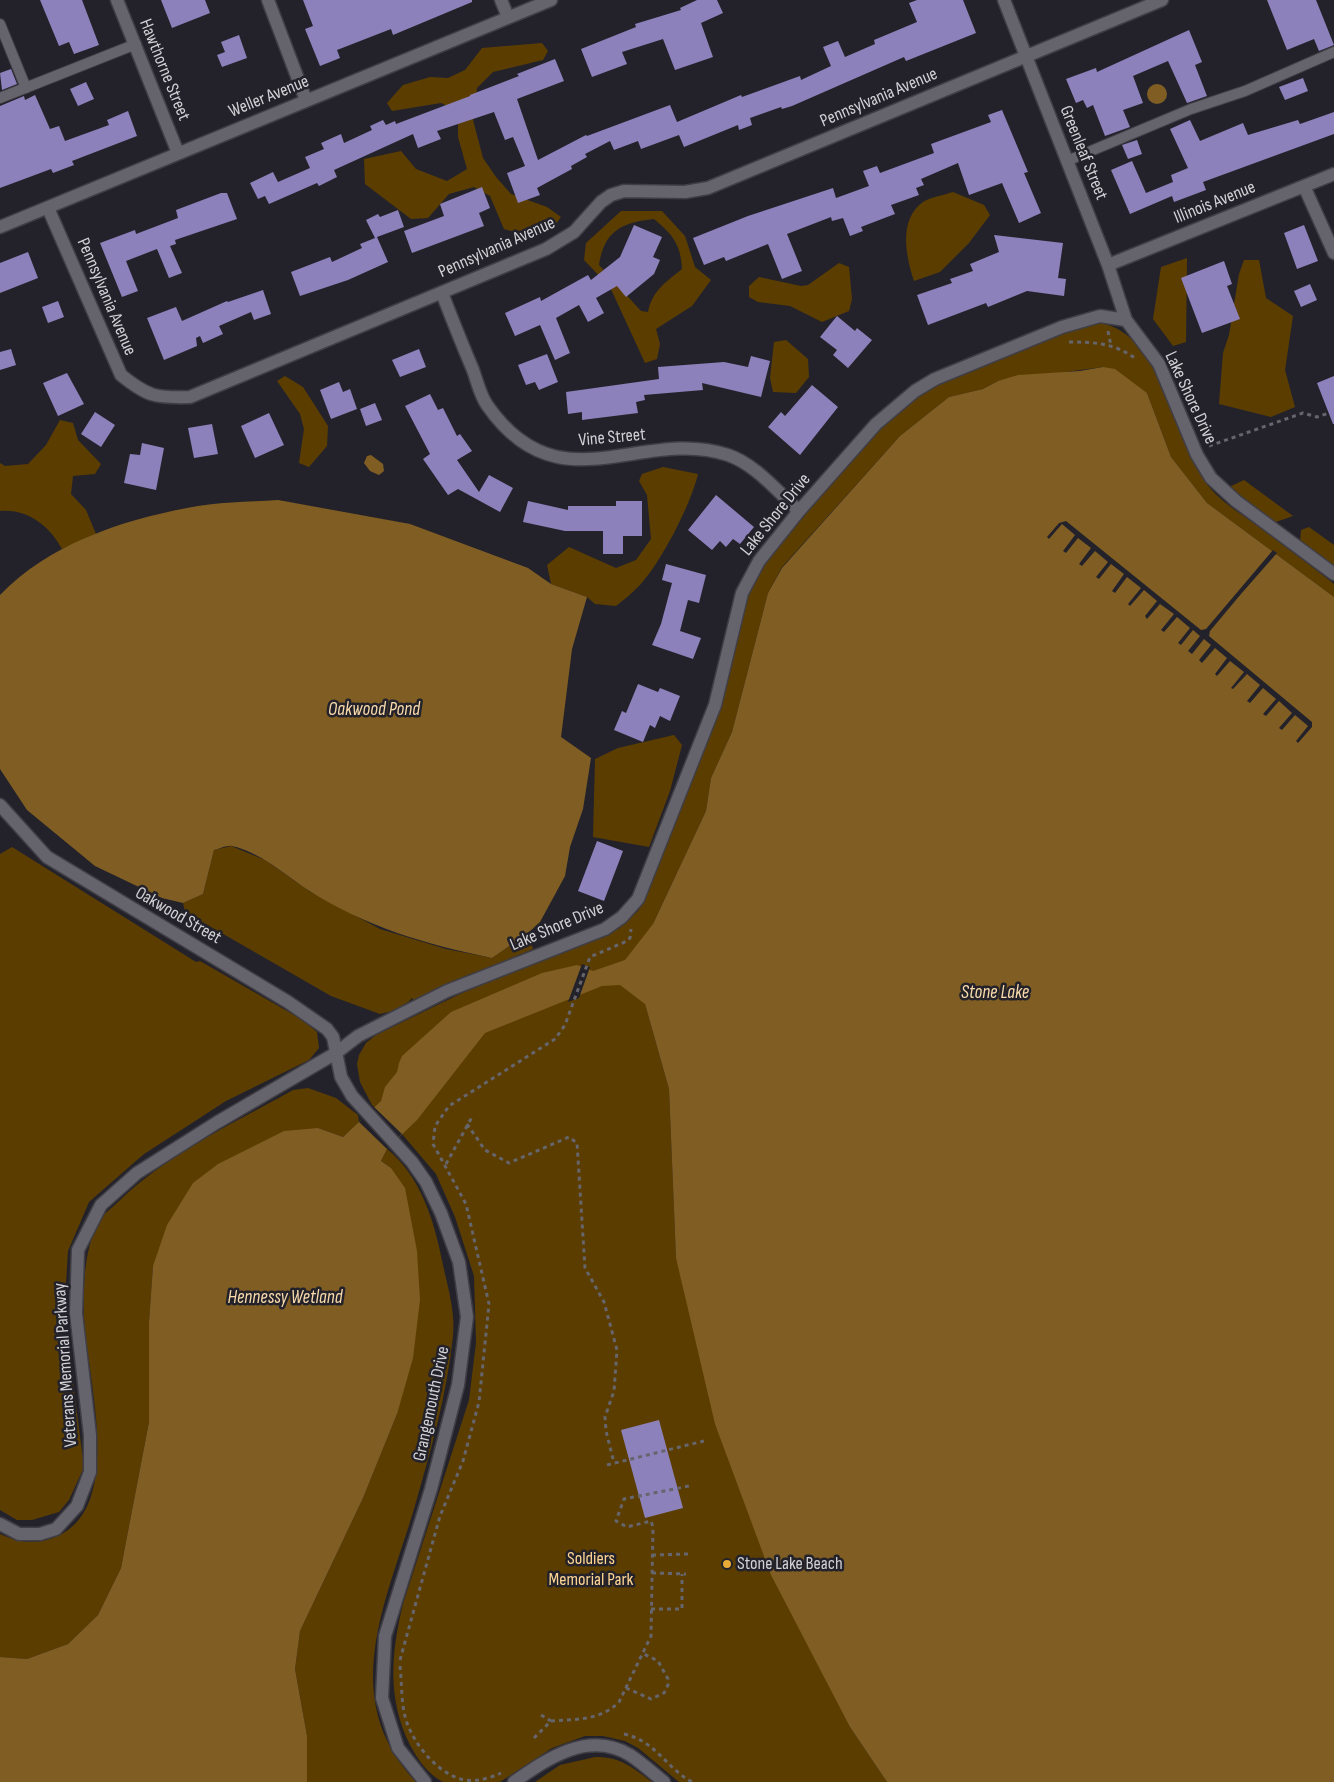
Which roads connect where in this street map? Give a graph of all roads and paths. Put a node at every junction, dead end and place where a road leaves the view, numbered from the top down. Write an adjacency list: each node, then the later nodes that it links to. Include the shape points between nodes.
1 (118, 0): 9 (street, Hawthorne Street)
2 (268, 0): 14 (street)
3 (501, 0): 7 (street)
4 (551, 0): 7 (street, Weller Avenue)
5 (1004, 0): 11 (street, Greenleaf Street)
6 (1162, 0): 11 (street, Pennsylvania Avenue)
7 (508, 17): 14 (street, Weller Avenue)
8 (0, 24): 12 (lane)
9 (136, 44): 12 (lane); 15 (street, Hawthorne Street)
10 (1334, 52): 16 (lane, via 1245,91)
11 (1025, 56): 16 (street, Greenleaf Street); 23 (street, Pennsylvania Avenue, via 708,188 611,195 574,232 546,249)
12 (26, 88): 13 (lane)
13 (0, 98)
14 (306, 100): 15 (street, Weller Avenue)
15 (178, 153): 19 (street, Weller Avenue)
16 (1067, 160): 22 (street, Greenleaf Street)
17 (1334, 174): 18 (street, Illinois Avenue)
18 (1304, 186): 21 (street); 22 (street, Illinois Avenue)
19 (48, 208): 20 (street, Weller Avenue); 23 (street, Pennsylvania Avenue, via 121,375 139,390 160,398 190,397)
20 (0, 226)
21 (1334, 253)
22 (1108, 265): 24 (street, Greenleaf Street)
23 (442, 293): 31 (street, Vine Street, via 486,404 506,428 527,444 545,453 587,461 688,448 706,449 747,465)
24 (1126, 320): 30 (street, Lake Shore Drive, via 1159,364); 31 (street, Lake Shore Drive, via 1100,316 1062,327 915,390 876,424)
25 (1107, 328): 27 (path)
26 (1068, 342): 27 (path, via 1096,342)
27 (1111, 346): 28 (path, via 1124,350)
28 (1142, 364)
29 (1329, 413): 30 (path, via 1317,417 1303,412)
30 (1196, 451): 32 (street, Lake Shore Drive, via 1210,478 1222,490)
31 (799, 511): 35 (street, Lake Shore Drive, via 759,561 742,593 715,705 638,899 631,909 605,929 447,991 358,1036)
32 (1334, 574)
33 (0, 805): 35 (street, Oakwood Street, via 48,857 288,1002 326,1029 333,1037)
34 (630, 926): 38 (path, via 627,941 590,957 562,1031 443,1112 435,1126 434,1144)
35 (336, 1053): 43 (street, Veterans Memorial Parkway, via 136,1173 101,1205 78,1250 76,1313 90,1435 90,1472 77,1506 56,1528 40,1534 19,1534); 55 (street, Grangemouth Drive, via 341,1077 366,1114 395,1142 426,1182 459,1262 467,1317 456,1394 431,1489 385,1636 382,1698 398,1748)
36 (472, 1117): 37 (path)
37 (468, 1124): 38 (path); 40 (path, via 485,1150 509,1162 569,1137 577,1143 585,1268 604,1302 617,1350 614,1391 605,1417)
38 (446, 1165): 54 (path, via 466,1204 489,1304 479,1402 463,1461 440,1516 406,1633 400,1663 403,1703 406,1720 426,1755 452,1775 465,1780 485,1780)
39 (704, 1441): 40 (path)
40 (614, 1463): 41 (path)
41 (607, 1465)
42 (689, 1486): 45 (path, via 624,1499 616,1521 627,1527 651,1521)
43 (0, 1524)
44 (688, 1554): 45 (path)
45 (652, 1556): 46 (path)
46 (652, 1573): 47 (path); 47 (path, via 684,1574 682,1609)
47 (651, 1609): 48 (path, via 651,1636)
48 (642, 1653): 49 (path); 49 (path, via 658,1661 668,1679 664,1694 651,1699)
49 (626, 1688): 51 (path, via 610,1711 594,1718)
50 (540, 1715): 51 (path)
51 (551, 1721): 53 (path)
52 (619, 1733): 58 (path, via 634,1737 657,1751)
53 (534, 1738)
54 (504, 1772)
55 (425, 1782)
56 (514, 1782): 57 (street, via 548,1758 567,1750 599,1744 629,1755)
57 (664, 1782)
58 (692, 1782)

